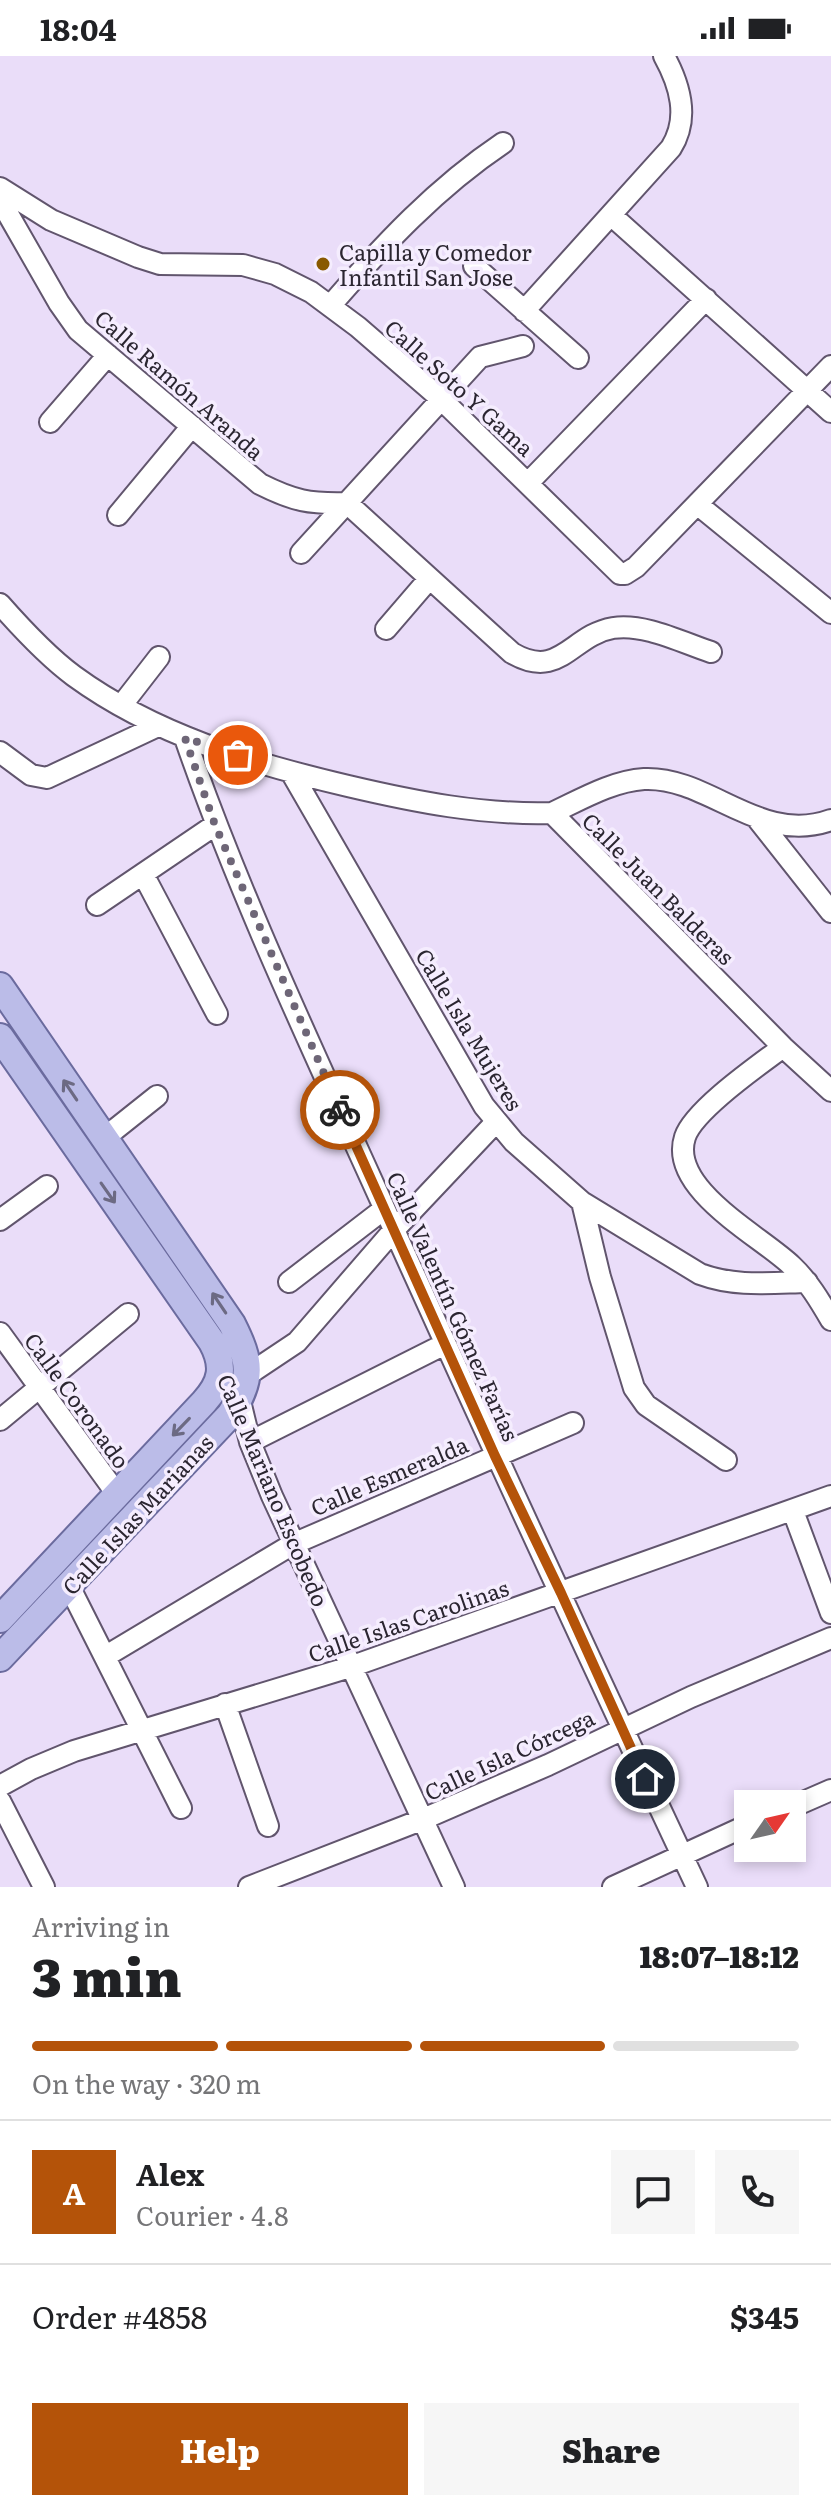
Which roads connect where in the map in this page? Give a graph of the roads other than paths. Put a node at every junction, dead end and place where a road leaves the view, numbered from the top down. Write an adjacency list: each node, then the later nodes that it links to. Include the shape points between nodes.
1 (664, 56): 5 (street, via 676,77 681,129 671,148)
2 (503, 143): 8 (street, via 419,210)
3 (0, 188): 8 (street, Calle Soto Y Gama, via 51,220 138,257 160,264 243,265 275,274)
4 (0, 200): 11 (street, Calle Ramón Aranda, via 59,303 78,330)
5 (611, 215): 7 (street); 9 (street)
6 (474, 266): 9 (street)
7 (706, 299): 14 (street); 19 (street)
8 (331, 305): 15 (street, Calle Soto Y Gama)
9 (524, 311): 12 (street)
10 (523, 346): 15 (street, via 480,357)
11 (108, 355): 17 (street); 18 (street, Calle Ramón Aranda)
12 (578, 358)
13 (831, 366): 14 (street)
14 (807, 391): 16 (street); 21 (street)
15 (440, 398): 19 (street, Calle Soto Y Gama); 20 (street)
16 (831, 412)
17 (50, 422)
18 (192, 426): 20 (street, Calle Ramón Aranda, via 260,484 285,497 312,504); 22 (street)
19 (529, 482): 21 (street, Calle Soto Y Gama, via 614,570 625,574)
20 (347, 503): 23 (street); 24 (street)
21 (697, 504): 26 (street)
22 (118, 515)
23 (301, 553)
24 (429, 579): 27 (street); 28 (street, via 526,661 548,662 594,634 629,627)
25 (0, 604): 30 (street, Calle Juan Balderas, via 73,675)
26 (831, 613)
27 (386, 629)
28 (711, 652)
29 (159, 657): 30 (street)
30 (121, 706): 31 (street, Calle Juan Balderas)
31 (158, 726): 32 (street, Calle Juan Balderas); 33 (street, via 40,778)
32 (185, 738): 34 (street, Calle Juan Balderas); 38 (street, Calle Valentín Gómez Farías)
33 (0, 752)
34 (291, 772): 35 (street, Calle Juan Balderas, via 454,808); 48 (street, Calle Isla Mujeres)
35 (552, 813): 36 (street, via 643,779 686,788); 45 (street, Calle Juan Balderas)
36 (756, 817): 37 (street, via 803,827); 41 (street)
37 (831, 820)
38 (215, 825): 39 (street); 52 (street, Calle Valentín Gómez Farías)
39 (143, 874): 40 (street); 43 (street)
40 (97, 905)
41 (831, 912)
42 (0, 986): 49 (main road, Calle Mariano Escobedo, one-way to 42)
43 (217, 1014)
44 (0, 1037): 61 (main road, Calle Mariano Escobedo, one-way to 61, via 212,1342)
45 (783, 1047): 46 (street, Calle Juan Balderas); 56 (street, via 716,1098 685,1135 682,1156 716,1207)
46 (831, 1091)
47 (157, 1096): 49 (street)
48 (496, 1122): 51 (street, Calle Isla Mujeres); 54 (street)
49 (103, 1139): 62 (main road, Calle Mariano Escobedo, one-way to 49, via 232,1324)
50 (47, 1186): 53 (street)
51 (582, 1202): 56 (street, Calle Isla Mujeres, via 721,1282); 69 (street, via 634,1388 646,1405)
52 (384, 1209): 54 (street, Calle Valentín Gómez Farías); 55 (street)
53 (0, 1220)
54 (393, 1231): 60 (street, Calle Valentín Gómez Farías); 62 (street, via 297,1342)
55 (289, 1282)
56 (807, 1282): 58 (street)
57 (128, 1314): 63 (street)
58 (831, 1320)
59 (0, 1333): 63 (street, Calle Coronado)
60 (445, 1344): 67 (street); 68 (street, Calle Valentín Gómez Farías)
61 (221, 1363): 64 (street, Calle Mariano Escobedo); 70 (main road, Calle Islas Marianas, one-way to 70, via 214,1391)
62 (249, 1374): 64 (main road, Calle Islas Marianas)
63 (39, 1388): 65 (street); 70 (street, Calle Coronado)
64 (240, 1399): 67 (street, Calle Mariano Escobedo); 74 (main road, Calle Islas Marianas)
65 (0, 1420)
66 (573, 1423): 68 (street, Calle Esmeralda)
67 (250, 1442): 73 (street, Calle Mariano Escobedo)
68 (495, 1456): 73 (street, Calle Esmeralda); 75 (street, Calle Valentín Gómez Farías)
69 (726, 1460)
70 (117, 1494): 77 (main road, Calle Islas Marianas)
71 (831, 1496): 72 (street, Calle Islas Carolinas)
72 (793, 1511): 75 (street, Calle Islas Carolinas); 76 (street)
73 (293, 1544): 79 (street, Calle Esmeralda); 81 (street, Calle Mariano Escobedo)
74 (69, 1586): 79 (street); 80 (main road, Calle Islas Marianas)
75 (561, 1593): 81 (street, Calle Islas Carolinas); 84 (street, Calle Valentín Gómez Farías)
76 (831, 1613)
77 (0, 1619)
78 (831, 1638): 84 (street, Calle Isla Córcega)
79 (106, 1656): 83 (street)
80 (0, 1658)
81 (350, 1667): 82 (street, Calle Islas Carolinas); 90 (street, Calle Mariano Escobedo)
82 (225, 1704): 83 (street, Calle Islas Carolinas); 91 (street)
83 (143, 1728): 85 (street, Calle Islas Carolinas, via 51,1760); 89 (street)
84 (621, 1729): 90 (street, Calle Isla Córcega); 93 (street, Calle Valentín Gómez Farías)
85 (0, 1786)
86 (831, 1790): 88 (street)
87 (0, 1801): 94 (street)
88 (806, 1801)
89 (181, 1808)
90 (421, 1820): 95 (street, Calle Isla Córcega); 96 (street, Calle Mariano Escobedo)
91 (268, 1826)
92 (734, 1831): 93 (street)
93 (681, 1854): 97 (street); 98 (street, Calle Valentín Gómez Farías)
94 (44, 1887)
95 (249, 1887)
96 (454, 1887)
97 (613, 1887)
98 (697, 1887)

